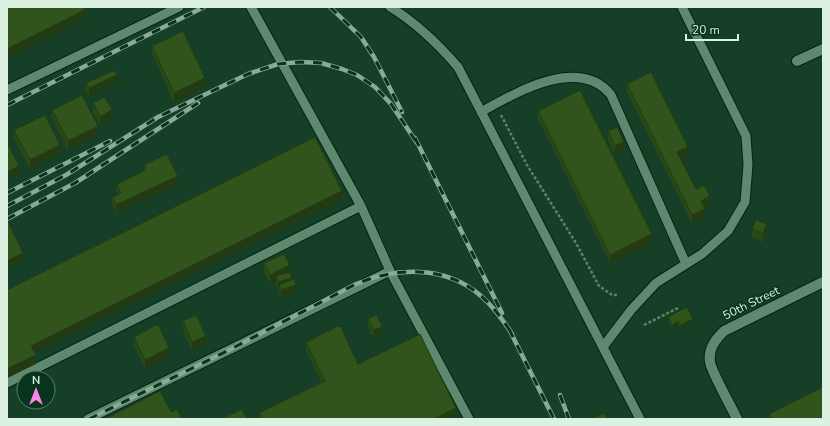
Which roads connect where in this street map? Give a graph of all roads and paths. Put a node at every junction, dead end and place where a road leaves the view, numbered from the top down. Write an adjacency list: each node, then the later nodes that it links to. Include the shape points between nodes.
1 (179, 7): 7 (lane)
2 (252, 7): 10 (lane)
3 (390, 7): 9 (lane, via 406,16 458,67)
4 (682, 7): 11 (lane, via 746,136 748,165 745,202 728,231 702,254)
5 (823, 49): 6 (street)
6 (797, 61)
7 (7, 90)
8 (496, 104): 9 (lane); 11 (lane, via 524,89 553,80 571,77 589,79 604,86 611,95); 14 (path, via 527,165 576,243 599,286 612,295)
9 (481, 112): 17 (lane)
10 (361, 206): 12 (lane); 18 (lane)
11 (686, 264): 17 (lane, via 656,283 631,310)
12 (390, 271): 19 (lane); 20 (lane)
13 (823, 282): 22 (street, 50th Street, via 724,331 717,338 711,348 710,363)
14 (618, 295)
15 (678, 308): 16 (path)
16 (644, 324)
17 (603, 347): 21 (lane)
18 (7, 384)
19 (88, 419)
20 (469, 419)
21 (640, 419)
22 (737, 419)

